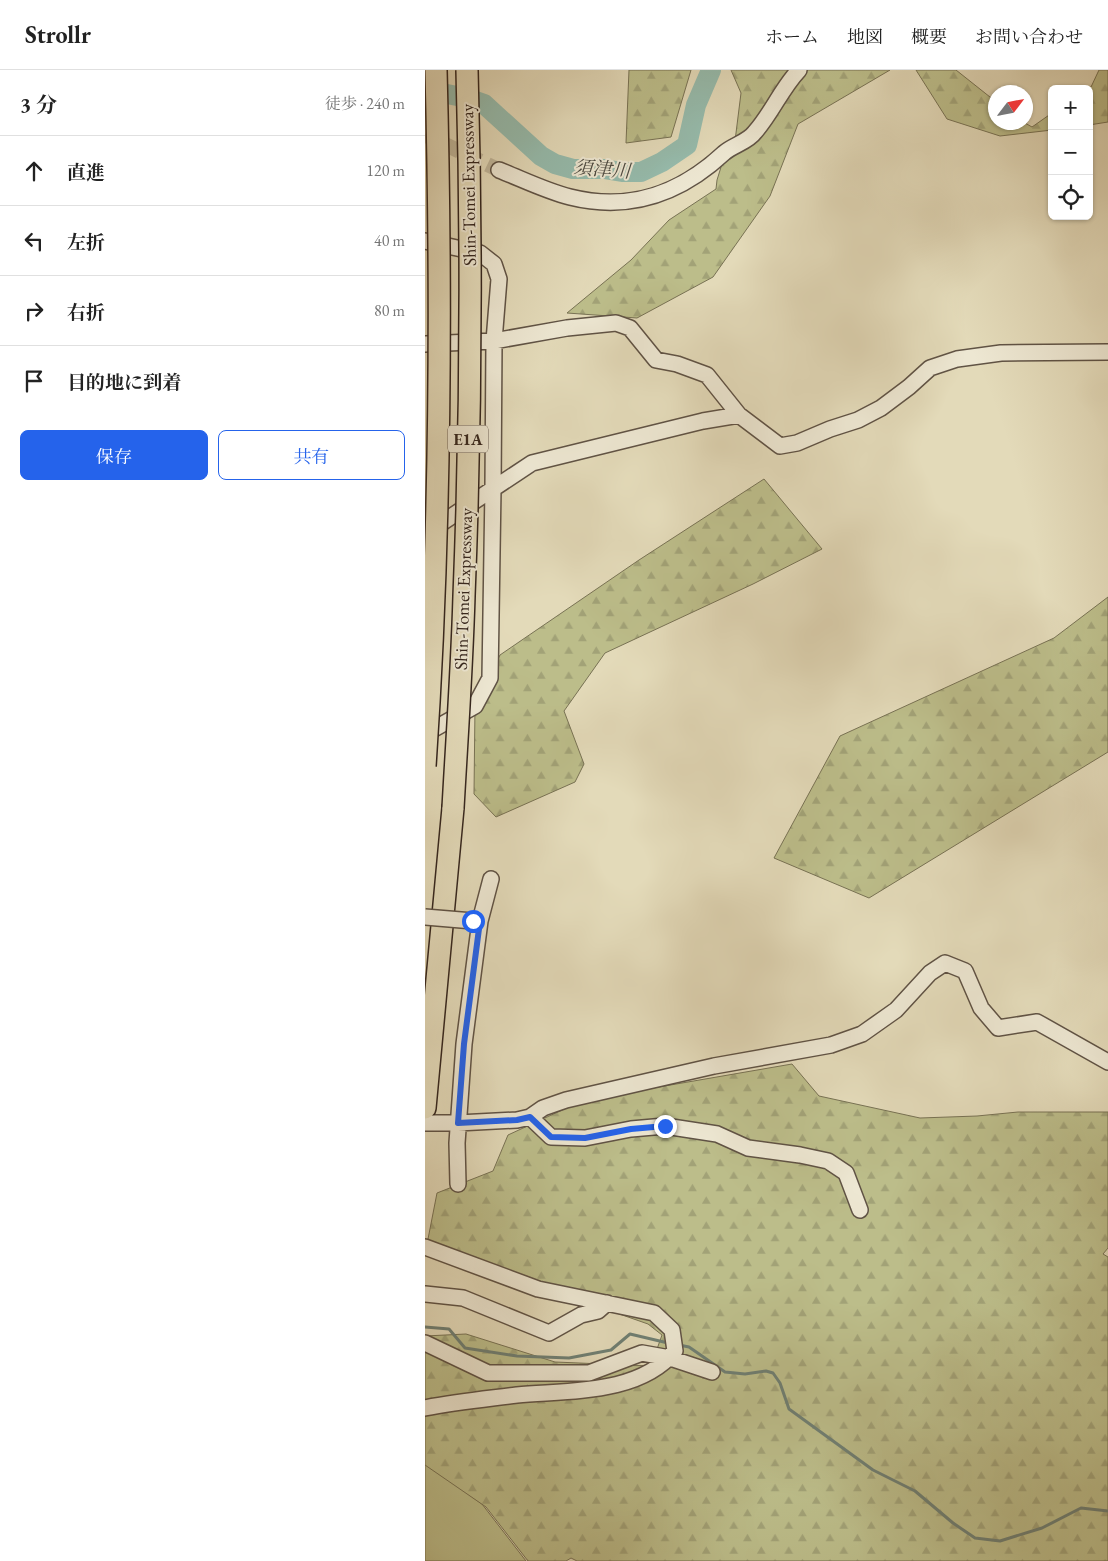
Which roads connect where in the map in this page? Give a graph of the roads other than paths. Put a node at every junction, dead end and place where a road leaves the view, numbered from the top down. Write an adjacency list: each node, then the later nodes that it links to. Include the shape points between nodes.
1 (436, 70): 13 (highway, Shin-Tomei Expressway / E1A, bridge, via 439,392 436,539)
2 (467, 70): 18 (highway, Shin-Tomei Expressway / E1A, bridge, via 469,386 464,597 453,808)
3 (799, 70): 4 (street, via 754,134 689,180 657,196 631,202 570,197)
4 (499, 170)
5 (425, 241): 6 (street, via 479,253 494,264 499,279)
6 (494, 341): 7 (street); 9 (street, via 616,323 630,328 656,360 707,375); 10 (street)
7 (425, 344)
8 (1108, 352): 9 (street, via 1001,353 957,358 930,368 909,387 866,416 797,443 780,446)
9 (739, 415): 10 (street, via 532,463)
10 (493, 488): 11 (street); 12 (street, via 490,678 475,706)
11 (425, 534)
12 (425, 734)
13 (425, 766)
14 (491, 879): 16 (street)
15 (425, 918): 16 (street, bridge)
16 (477, 921): 21 (street)
17 (1108, 1062): 19 (street, via 1037,1022 998,1028 981,1008 965,971 945,963 930,973 896,1010 862,1034 831,1045 714,1066 566,1100 543,1108)
18 (425, 1108)
19 (530, 1117): 21 (street); 23 (street, via 551,1137 585,1138 665,1126 717,1134 748,1148 828,1161 846,1173)
20 (425, 1123): 21 (street)
21 (453, 1123): 22 (street)
22 (458, 1184)
23 (860, 1210)
24 (425, 1247): 26 (street, via 538,1289)
25 (425, 1294): 26 (street, via 463,1298 549,1332 581,1315 598,1311)
26 (607, 1303): 28 (street, via 654,1313 672,1330)
27 (425, 1343): 28 (street, via 488,1374 589,1373 642,1354)
28 (672, 1355): 29 (street); 30 (street, via 659,1367 638,1378 603,1388 517,1395)
29 (712, 1372)
30 (425, 1408)

